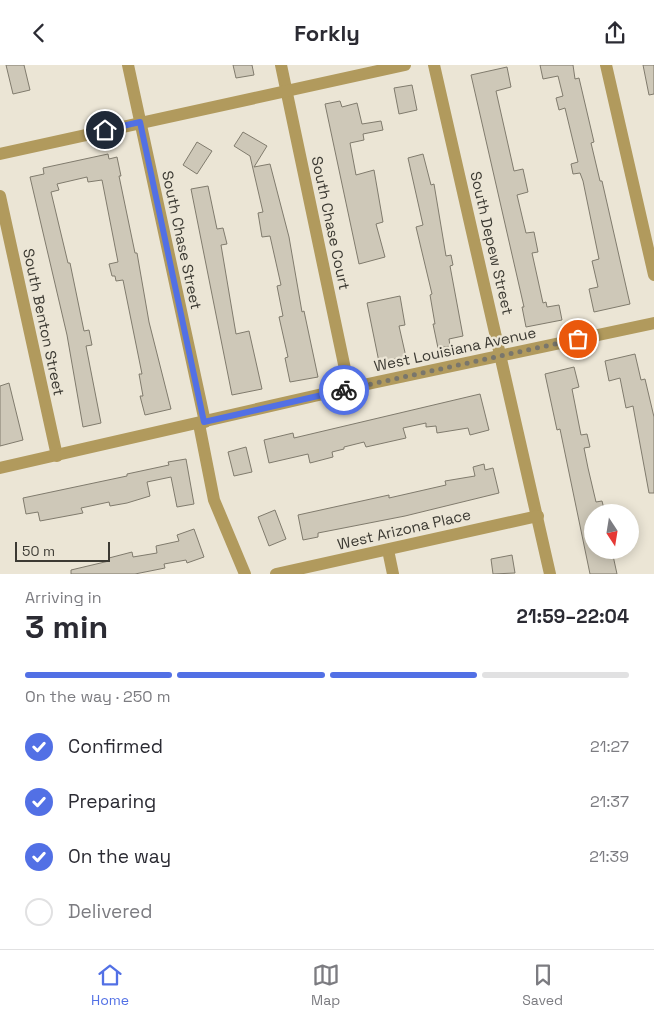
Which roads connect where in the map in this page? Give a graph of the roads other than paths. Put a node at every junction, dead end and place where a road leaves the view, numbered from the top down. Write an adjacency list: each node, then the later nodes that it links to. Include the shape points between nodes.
1 (128, 65): 7 (street, South Chase Street)
2 (281, 65): 6 (street, South Chase Court)
3 (405, 65): 6 (street)
4 (434, 65): 12 (street, South Depew Street)
5 (606, 65): 10 (street)
6 (286, 91): 7 (street); 13 (street, South Chase Court)
7 (140, 122): 8 (street); 14 (street, South Chase Street)
8 (0, 153)
9 (0, 196): 15 (street, South Benton Street)
10 (654, 275)
11 (654, 323): 12 (street, West Louisiana Avenue)
12 (501, 356): 13 (street, West Louisiana Avenue); 17 (street, South Depew Street)
13 (349, 388): 14 (street, West Louisiana Avenue)
14 (202, 423): 15 (street, West Louisiana Avenue); 19 (street, South Chase Street, via 214,500)
15 (56, 456): 16 (street, West Louisiana Avenue)
16 (0, 468)
17 (538, 516): 18 (street, West Arizona Place); 22 (street, South Depew Street)
18 (388, 550): 20 (street, West Arizona Place); 21 (street)
19 (245, 574)
20 (276, 574)
21 (393, 574)
22 (550, 574)

